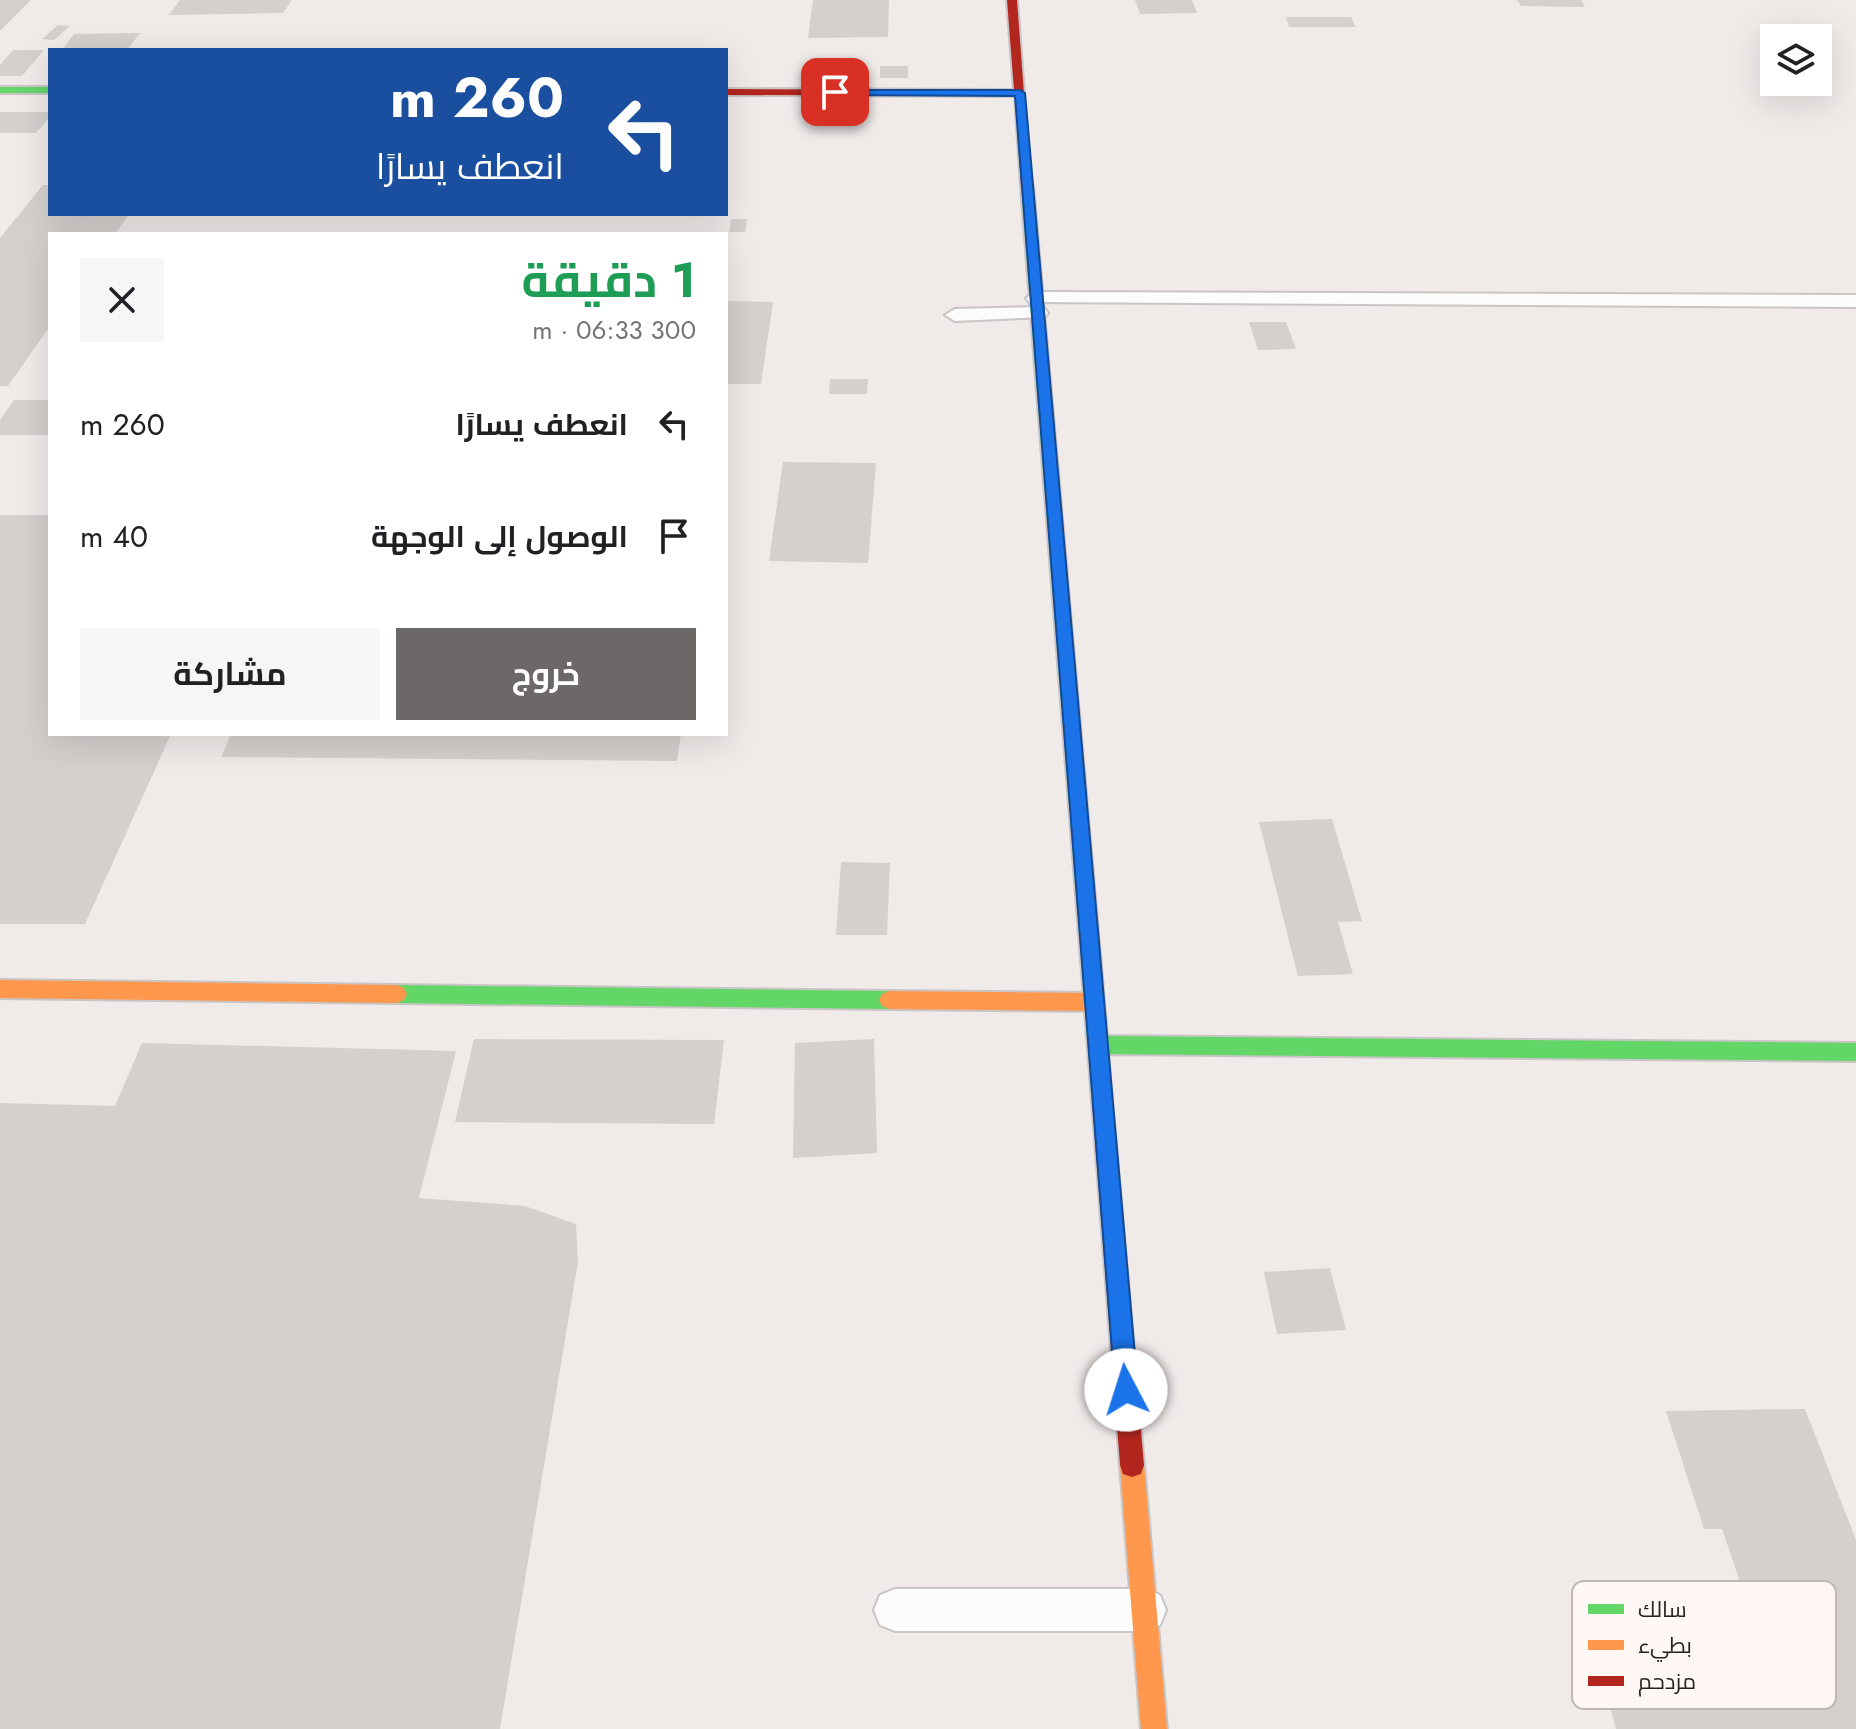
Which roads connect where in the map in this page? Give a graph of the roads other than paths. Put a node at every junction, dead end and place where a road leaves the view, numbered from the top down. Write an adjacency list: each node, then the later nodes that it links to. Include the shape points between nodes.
1 (1012, 0): 4 (main road)
2 (0, 90): 3 (main road)
3 (48, 90)
4 (1020, 93): 5 (main road); 7 (main road)
5 (736, 96)
6 (1856, 301): 7 (lane)
7 (1037, 306): 8 (lane); 10 (main road)
8 (955, 315)
9 (0, 989): 10 (main road)
10 (1094, 1002): 11 (main road)
11 (1098, 1045): 12 (main road); 14 (main road)
12 (1856, 1052)
13 (895, 1610): 14 (lane)
14 (1145, 1610): 15 (main road)
15 (1154, 1729)

